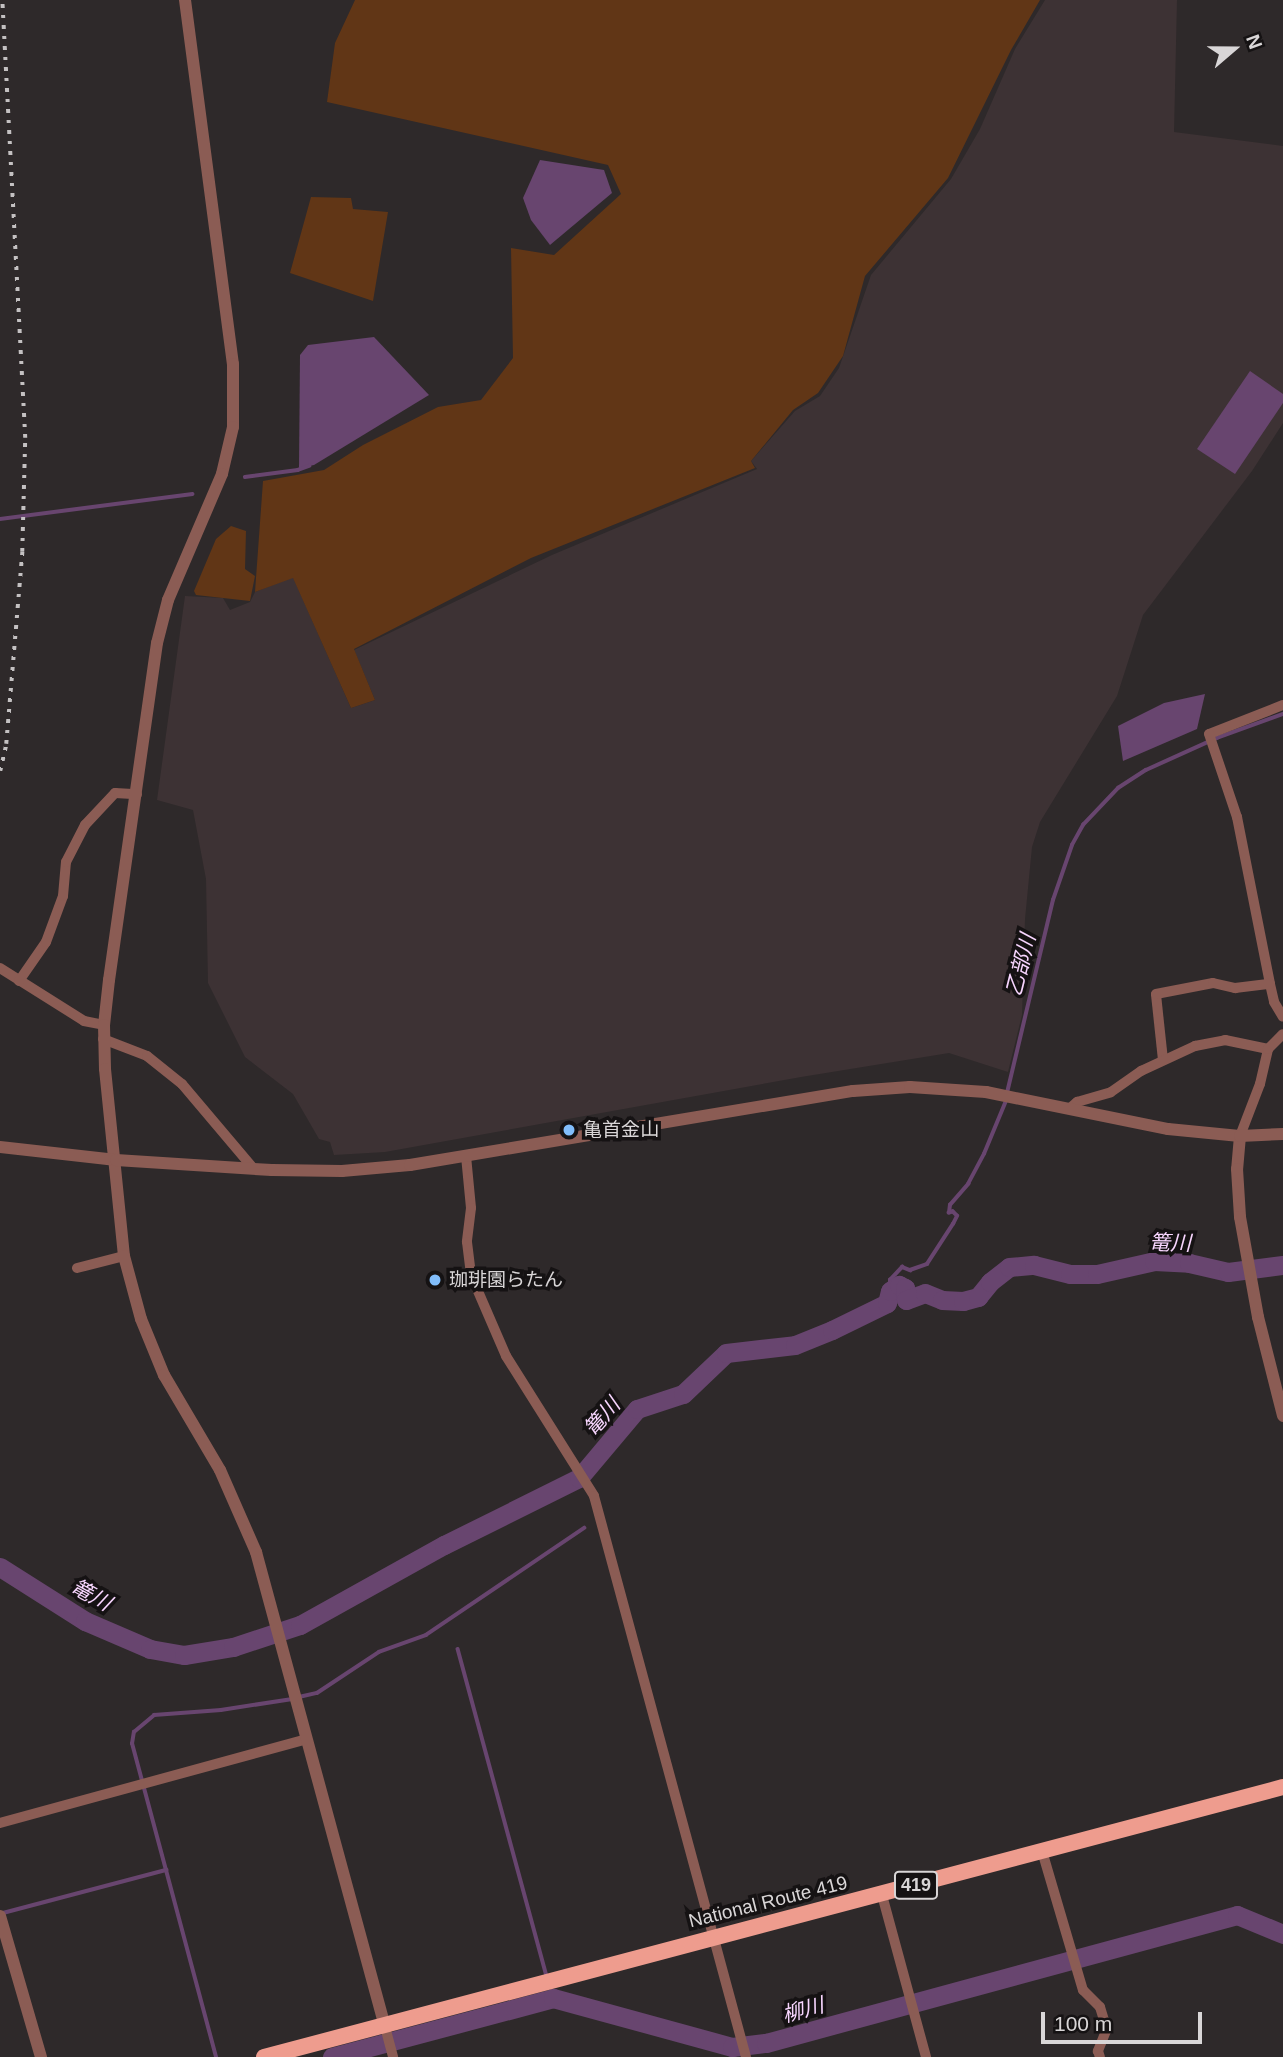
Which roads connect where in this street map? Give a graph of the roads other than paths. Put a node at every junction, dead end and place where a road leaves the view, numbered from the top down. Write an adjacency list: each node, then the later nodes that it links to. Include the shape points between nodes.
1 (185, 0): 3 (street, via 232,352 233,427 222,474 162,621)
2 (1283, 705): 6 (street, via 1209,734 1248,862)
3 (137, 794): 5 (street, via 115,793 85,825 66,862 63,896 46,942); 8 (street)
4 (0, 968): 5 (street)
5 (19, 981): 8 (street, via 84,1021)
6 (1270, 985): 7 (street); 12 (street, via 1235,988 1213,983 1156,994)
7 (1283, 1017)
8 (104, 1025): 10 (street)
9 (1283, 1034): 11 (street)
10 (103, 1039): 18 (street); 19 (street, via 146,1056 182,1084)
11 (1268, 1049): 12 (street, via 1226,1040 1195,1046); 15 (street)
12 (1163, 1060): 13 (street, via 1111,1092)
13 (1069, 1109): 15 (street, via 1142,1125); 17 (street, via 947,1088 853,1091)
14 (1283, 1134): 15 (street)
15 (1240, 1136): 22 (street, via 1237,1191 1255,1300)
16 (0, 1147): 18 (street)
17 (466, 1156): 19 (street, via 342,1171); 29 (street, via 471,1276 506,1356 594,1496)
18 (116, 1160): 19 (street); 20 (street)
19 (253, 1168)
20 (124, 1256): 21 (street); 23 (street, via 146,1338 220,1470 256,1552)
21 (77, 1268)
22 (1283, 1416)
23 (307, 1740): 25 (street); 30 (street)
24 (1283, 1787): 26 (highway, National Route 419 / 419)
25 (0, 1824)
26 (1042, 1851): 27 (highway, National Route 419 / 419); 36 (street, via 1083,1990 1100,2007 1104,2020)
27 (882, 1895): 29 (highway, National Route 419 / 419); 35 (street)
28 (0, 1916): 32 (street)
29 (713, 1938): 30 (highway, National Route 419 / 419); 31 (street)
30 (385, 2028): 33 (highway, National Route 419 / 419); 34 (street)
31 (745, 2055)
32 (41, 2057)
33 (264, 2057)
34 (393, 2057)
35 (926, 2057)
36 (1100, 2057)

